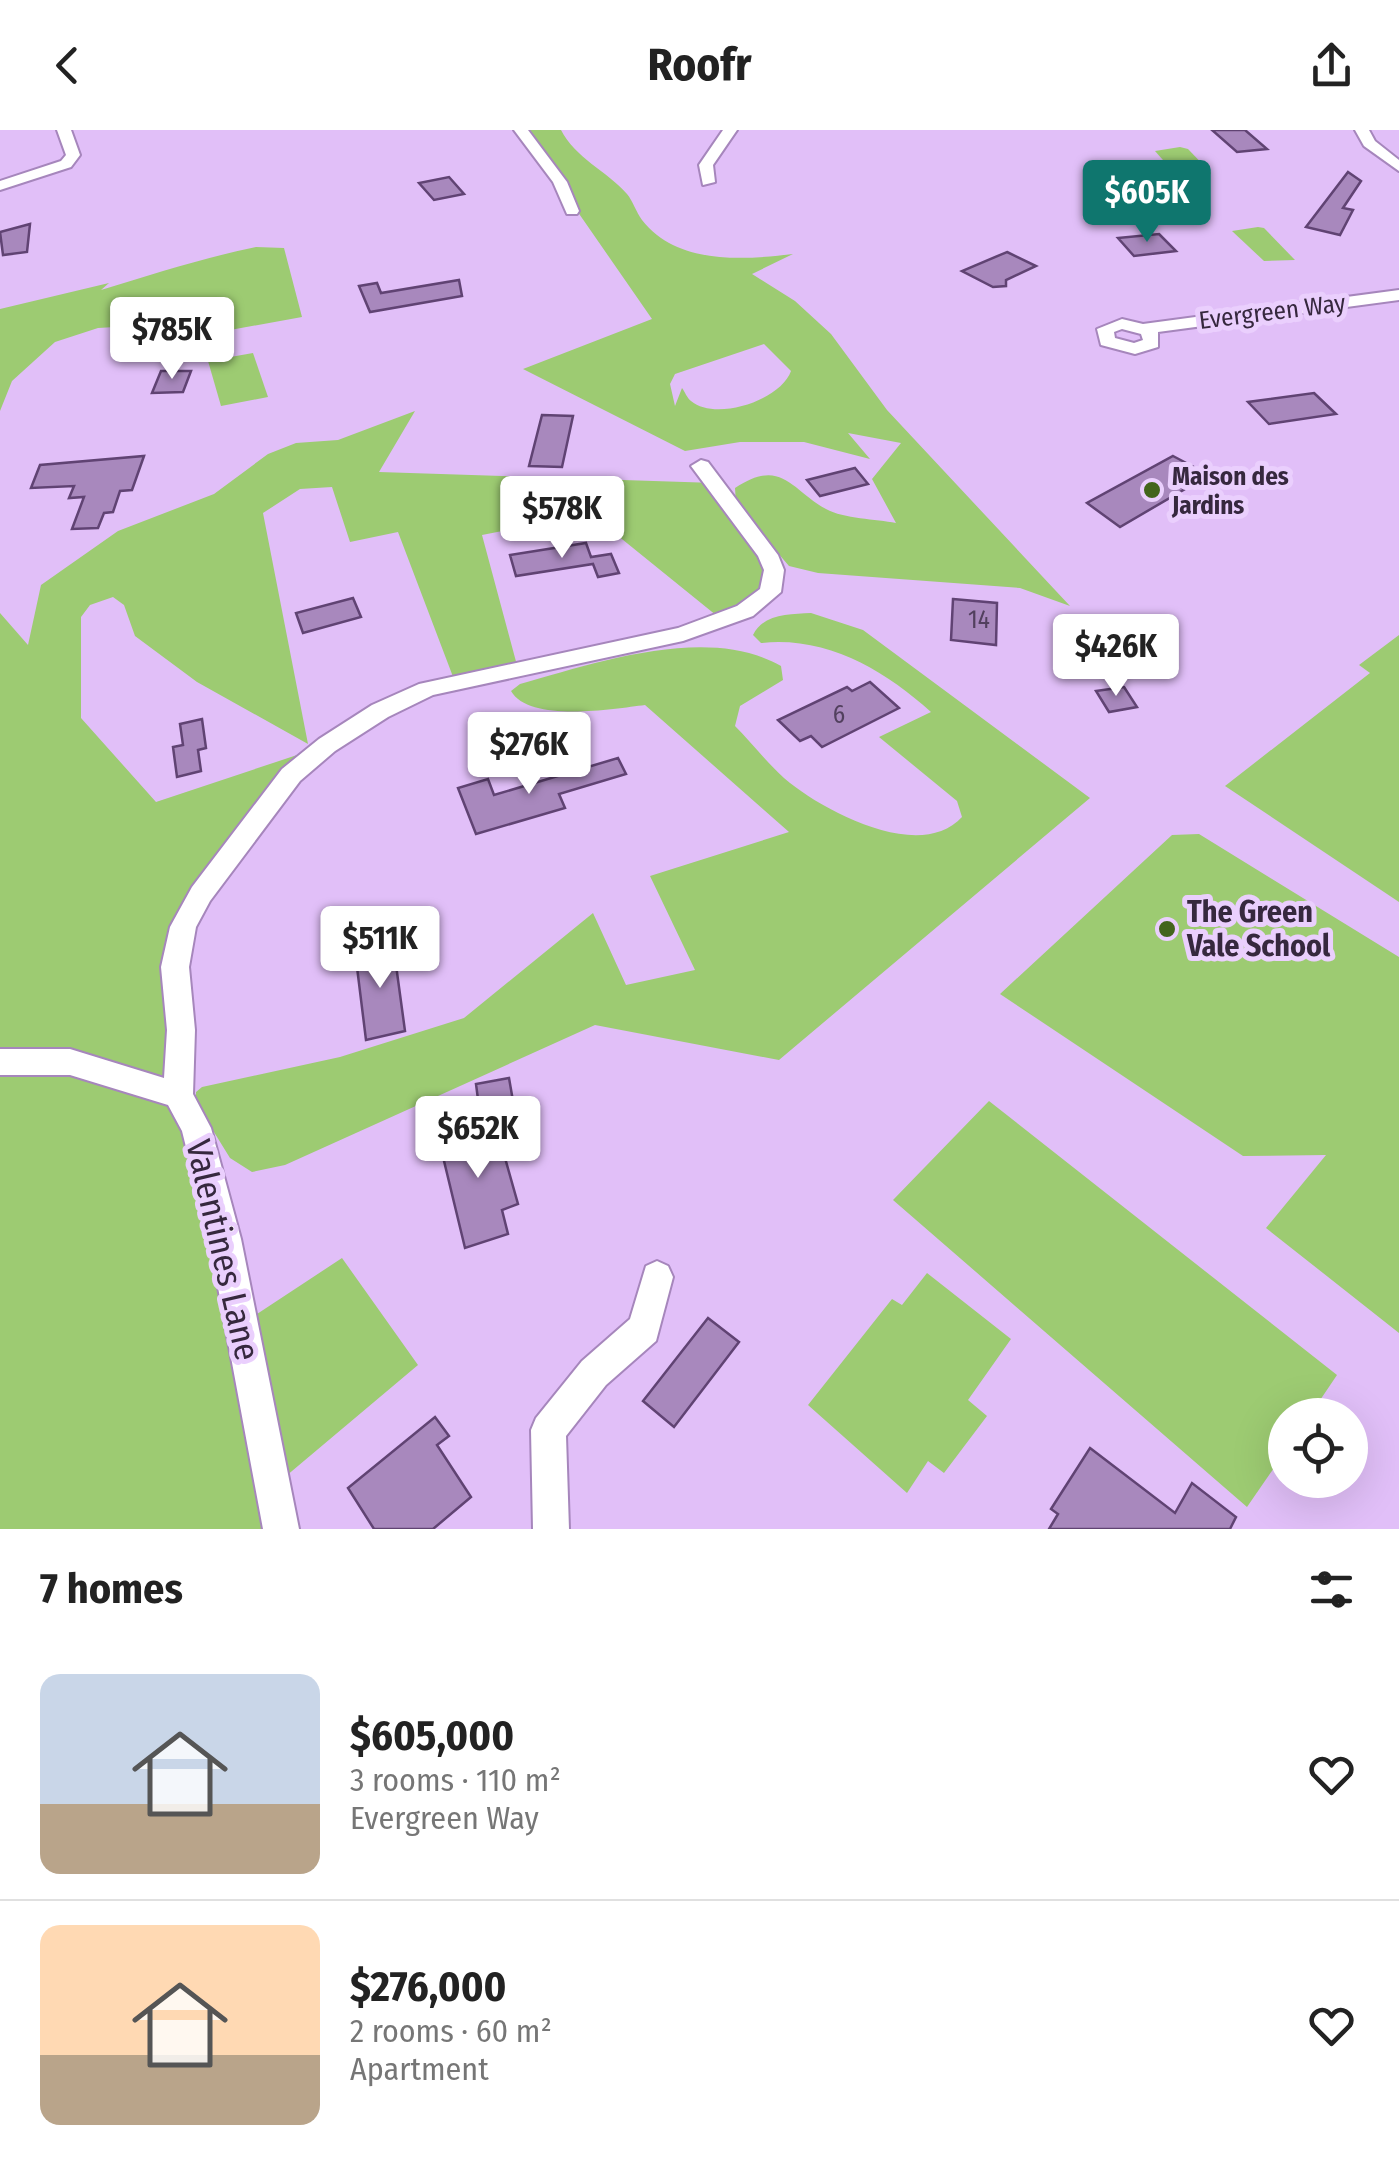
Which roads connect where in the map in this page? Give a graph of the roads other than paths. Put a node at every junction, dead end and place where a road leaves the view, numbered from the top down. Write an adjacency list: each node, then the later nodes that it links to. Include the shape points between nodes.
1 (64, 130): 7 (street, via 72,154 66,164)
2 (521, 130): 8 (street)
3 (730, 130): 6 (street, via 706,165)
4 (1362, 130): 5 (street)
5 (1399, 167)
6 (708, 182)
7 (0, 186)
8 (572, 210)
9 (1399, 295): 10 (street, Evergreen Way)
10 (1145, 329)
11 (701, 466): 13 (street, via 768,555 774,581 764,599 684,634 427,688 380,711 291,775 183,927 175,968)
12 (0, 1062): 13 (street, via 70,1062)
13 (178, 1096): 15 (street, Valentines Lane, via 196,1128 226,1239)
14 (658, 1277): 16 (street, via 644,1329 594,1373 548,1430)
15 (281, 1529)
16 (550, 1529)

